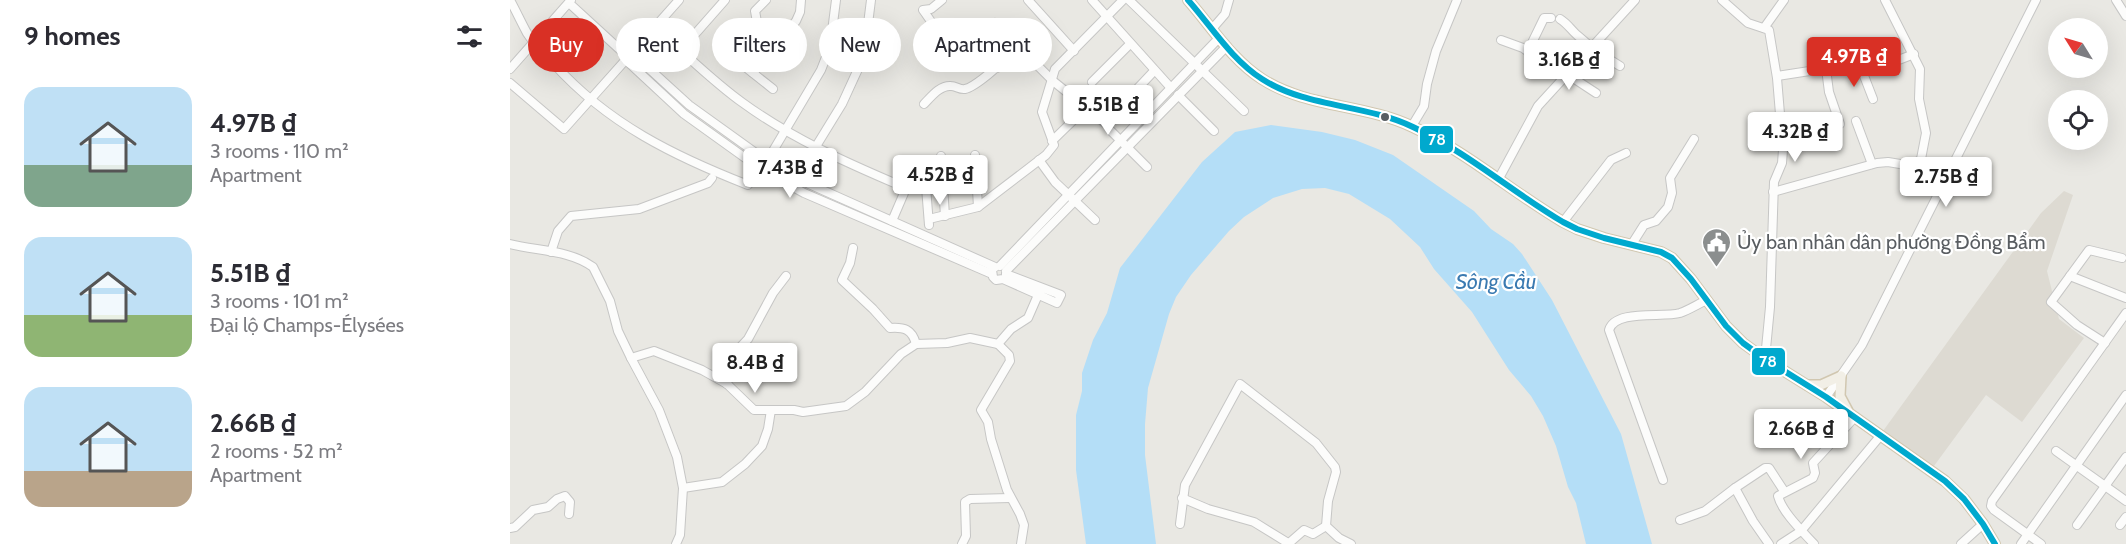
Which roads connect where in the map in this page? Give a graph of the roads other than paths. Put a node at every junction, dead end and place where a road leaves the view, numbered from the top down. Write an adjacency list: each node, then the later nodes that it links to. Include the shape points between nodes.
1 (510, 0): 38 (street)
2 (559, 0): 23 (street)
3 (680, 0): 27 (street)
4 (725, 0): 35 (street)
5 (766, 0): 28 (street, via 756,11)
6 (801, 0): 29 (street)
7 (836, 0): 30 (street)
8 (871, 0): 31 (street)
9 (942, 0): 32 (street, via 923,10)
10 (1028, 0): 45 (street)
11 (1092, 0): 25 (street)
12 (1123, 0): 25 (street)
13 (1129, 0): 48 (street)
14 (1188, 0): 37 (main road)
15 (1229, 0): 37 (street, via 1225,14)
16 (1457, 0): 81 (street, via 1436,51 1425,104)
17 (1635, 0): 43 (street)
18 (1722, 0): 36 (street, via 1743,20)
19 (1784, 0): 36 (street)
20 (1885, 0): 47 (street)
21 (2036, 0): 125 (street, via 1867,334)
22 (2116, 0): 24 (street)
23 (568, 3): 26 (street); 42 (street)
24 (2126, 16)
25 (1107, 17): 41 (street); 45 (street)
26 (556, 18)
27 (665, 18)
28 (757, 18)
29 (797, 18)
30 (834, 18)
31 (869, 18)
32 (928, 18)
33 (1551, 18): 46 (street, via 1544,18)
34 (1560, 19): 43 (street)
35 (700, 28)
36 (1764, 28): 66 (street, via 1771,36)
37 (1212, 29): 40 (main road)
38 (528, 34)
39 (1501, 40): 46 (street)
40 (1223, 42): 48 (street); 55 (street); 81 (main road, via 1251,71 1276,87)
41 (1130, 44): 54 (street); 68 (street)
42 (616, 46)
43 (1592, 47): 50 (street); 65 (street)
44 (528, 50): 52 (street)
45 (1074, 51): 67 (street, via 1055,69)
46 (1528, 51): 65 (street)
47 (1914, 54): 51 (street, via 1890,64); 95 (street, via 1921,73 1919,99 1926,133 1923,154 1912,166)
48 (1195, 64): 55 (street); 70 (street)
49 (700, 66): 82 (street, via 743,103)
50 (1620, 66)
51 (1861, 68): 53 (street); 74 (street)
52 (510, 69)
53 (1826, 69): 66 (street); 80 (street)
54 (1154, 71): 70 (street); 77 (street, via 1105,123)
55 (1202, 71): 73 (street); 78 (street)
56 (561, 72): 75 (street)
57 (617, 72): 75 (street)
58 (644, 72): 97 (street, via 684,114)
59 (647, 72): 94 (street)
60 (819, 72): 82 (street)
61 (857, 72): 89 (street)
62 (991, 72): 76 (street, via 965,89 944,87)
63 (1043, 72): 67 (street)
64 (753, 73): 71 (street)
65 (1566, 76): 72 (street); 99 (street, via 1536,110)
66 (1777, 76): 101 (street, via 1783,157)
67 (1053, 81): 77 (street); 86 (street, via 1042,112)
68 (1092, 82)
69 (510, 83): 75 (street, via 564,129)
70 (1171, 88): 87 (street)
71 (773, 89)
72 (1596, 93)
73 (1178, 95): 83 (street); 88 (street)
74 (1874, 99)
75 (591, 100): 97 (street, via 641,136 688,161 748,185)
76 (924, 104)
77 (1086, 108): 86 (street)
78 (1244, 111)
79 (1856, 121): 95 (street)
80 (1840, 124)
81 (1412, 126): 99 (main road)
82 (785, 130): 89 (street); 94 (street)
83 (1214, 130)
84 (1111, 131): 87 (street)
85 (1694, 139): 109 (street, via 1670,178 1672,193 1668,207 1656,221 1644,225)
86 (1052, 141): 93 (street, via 1054,145)
87 (1121, 141): 88 (street); 102 (street)
88 (1127, 147): 96 (street); 102 (street)
89 (815, 148): 106 (street, via 899,186 904,193)
90 (1626, 153): 107 (street, via 1611,160)
91 (975, 155): 103 (street)
92 (941, 156): 104 (street)
93 (1039, 160): 102 (street); 103 (street)
94 (767, 161): 97 (street); 106 (street)
95 (1872, 164): 101 (street)
96 (1147, 167)
97 (762, 170): 113 (street, via 804,193)
98 (712, 178): 111 (street, via 708,183 639,209 571,216 558,231)
99 (1498, 180): 107 (main road)
100 (926, 187): 104 (street, via 929,222)
101 (1773, 192): 124 (street)
102 (1072, 198): 105 (street); 113 (street)
103 (978, 207): 104 (street)
104 (945, 216)
105 (1095, 220)
106 (892, 221): 113 (street)
107 (1563, 222): 109 (main road)
108 (510, 244): 111 (street)
109 (1632, 244): 118 (main road, via 1672,258)
110 (853, 248): 120 (street, via 842,280 890,328 904,327 910,332)
111 (551, 252): 123 (street, via 580,259 593,267)
112 (2122, 258): 115 (street, via 2089,250)
113 (1000, 272): 116 (street); 116 (street, via 1061,295 1057,303)
114 (786, 276): 126 (street, via 748,339 731,357)
115 (2070, 276): 117 (street); 122 (street, via 2052,304)
116 (1038, 295): 121 (street, via 1028,318)
117 (2126, 298)
118 (1707, 300): 124 (main road, via 1734,334); 136 (street, via 1682,312 1620,318 1609,330)
119 (2126, 313): 122 (street)
120 (916, 344): 121 (street, via 970,338); 130 (street, via 846,406 803,412)
121 (998, 344): 141 (street, via 1010,361 981,410)
122 (2105, 344): 154 (street, via 1992,501 1994,510)
123 (631, 358): 126 (street, via 659,352); 138 (street, via 676,452)
124 (1765, 359): 127 (main road)
125 (1841, 376): 127 (main road, via 1821,385); 129 (street); 131 (main road, via 1840,396)
126 (727, 384): 130 (street, via 754,410)
127 (1808, 385): 129 (main road)
128 (2126, 395): 135 (street)
129 (1826, 397): 131 (main road)
130 (771, 410): 138 (street, via 762,446 745,464 722,482)
131 (1852, 415): 132 (main road); 140 (street, via 1813,463 1813,478)
132 (1881, 435): 148 (main road, via 1945,481); 153 (street)
133 (2056, 451): 135 (street)
134 (2126, 457): 137 (street)
135 (2076, 466): 137 (street); 154 (street)
136 (1663, 480)
137 (2105, 486): 143 (street); 149 (street)
138 (683, 488): 155 (street)
139 (1735, 488): 140 (street, via 1767,467); 146 (street, via 1705,511); 160 (street)
140 (1784, 491): 153 (street, via 1778,498)
141 (1010, 498): 156 (street, via 965,502 966,536); 157 (street, via 1024,525)
142 (1182, 498): 147 (street); 151 (street, via 1188,477 1228,402 1242,384 1316,443 1335,467); 158 (street, via 1254,522)
143 (2126, 501)
144 (569, 514): 152 (street, via 570,502 565,496 548,507 533,510)
145 (2126, 517): 150 (street)
146 (1680, 520)
147 (1180, 524)
148 (1983, 524): 163 (street); 164 (main road)
149 (2077, 525)
150 (2120, 525)
151 (1326, 526): 158 (street, via 1313,534 1304,530); 159 (street)
152 (510, 528)
153 (1801, 531): 161 (street); 162 (street)
154 (2027, 535): 165 (street); 166 (street)
155 (676, 544)
156 (962, 544)
157 (1021, 544)
158 (1288, 544)
159 (1351, 544)
160 (1769, 544)
161 (1781, 544)
162 (1814, 544)
163 (1961, 544)
164 (1995, 544)
165 (2021, 544)
166 (2041, 544)

